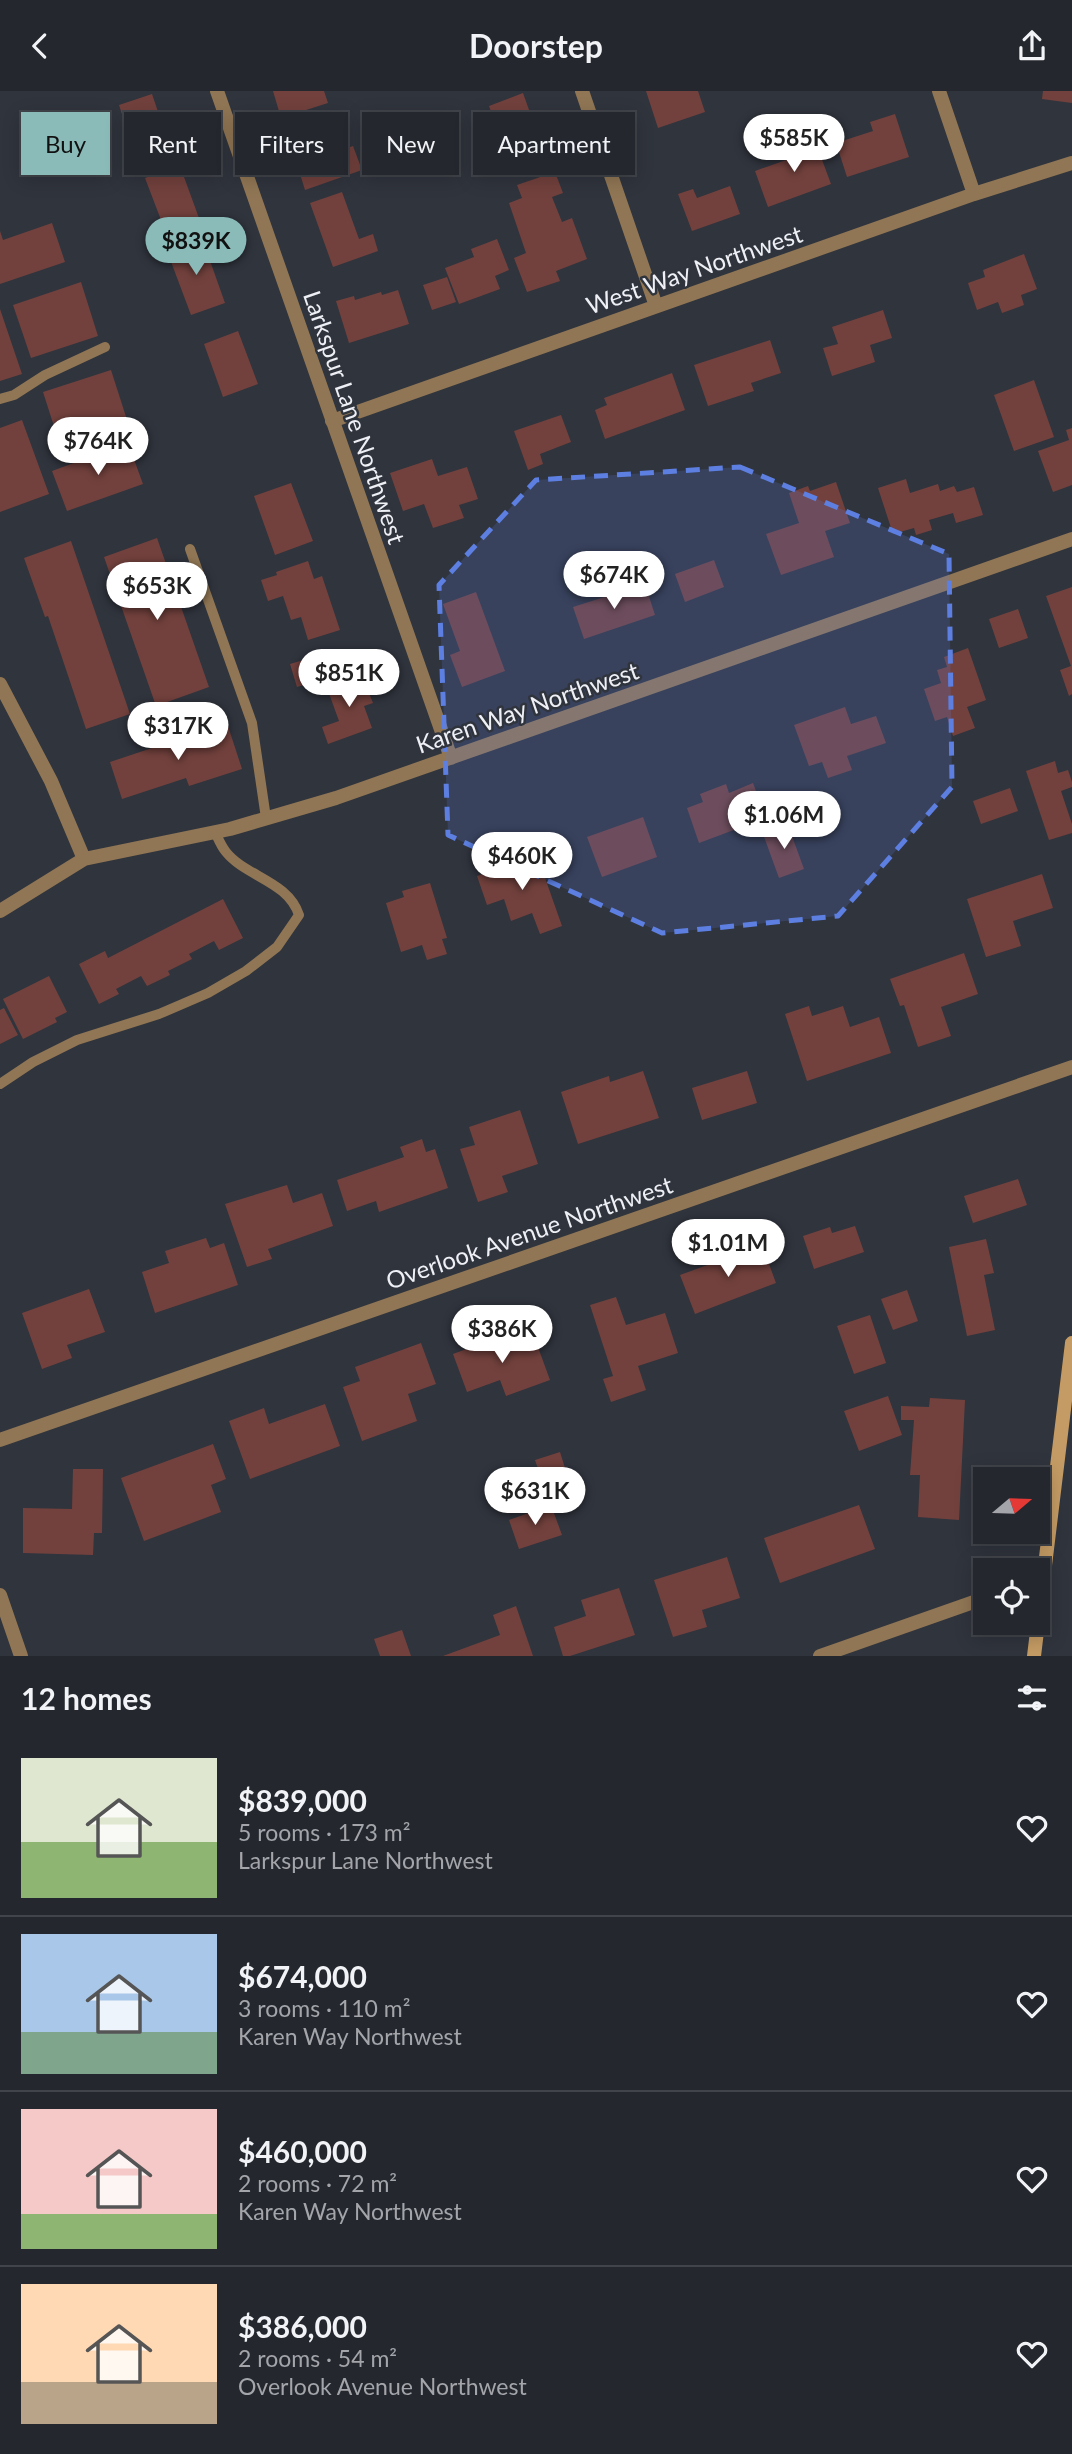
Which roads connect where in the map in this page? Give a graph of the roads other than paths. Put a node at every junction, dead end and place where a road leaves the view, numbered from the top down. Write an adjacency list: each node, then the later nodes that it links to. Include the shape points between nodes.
1 (217, 91): 9 (street, Larkspur Lane Northwest)
2 (582, 91): 6 (street)
3 (939, 91): 5 (street)
4 (1072, 163): 5 (street, West Way Northwest)
5 (974, 194): 6 (street, West Way Northwest)
6 (656, 306): 9 (street, West Way Northwest)
7 (105, 347): 8 (lane)
8 (0, 399)
9 (332, 421): 13 (street, Larkspur Lane Northwest)
10 (1072, 539): 13 (street, Karen Way Northwest)
11 (190, 549): 14 (lane, via 252,723)
12 (0, 684): 16 (street, via 51,781)
13 (451, 758): 14 (street, Karen Way Northwest)
14 (266, 818): 15 (street, Karen Way Northwest)
15 (215, 832): 16 (street, Karen Way Northwest); 19 (lane, via 226,853 295,904 299,915 276,947 208,993 77,1040)
16 (84, 859): 17 (street, Karen Way Northwest)
17 (0, 911)
18 (1072, 1067): 22 (street, Overlook Avenue Northwest)
19 (0, 1084)
20 (1072, 1343): 21 (main road)
21 (1070, 1373): 23 (main road)
22 (0, 1440)
23 (1045, 1558)
24 (0, 1595): 27 (street)
25 (973, 1602): 28 (street)
26 (1036, 1635): 29 (main road)
27 (21, 1656)
28 (820, 1656)
29 (1034, 1656)

